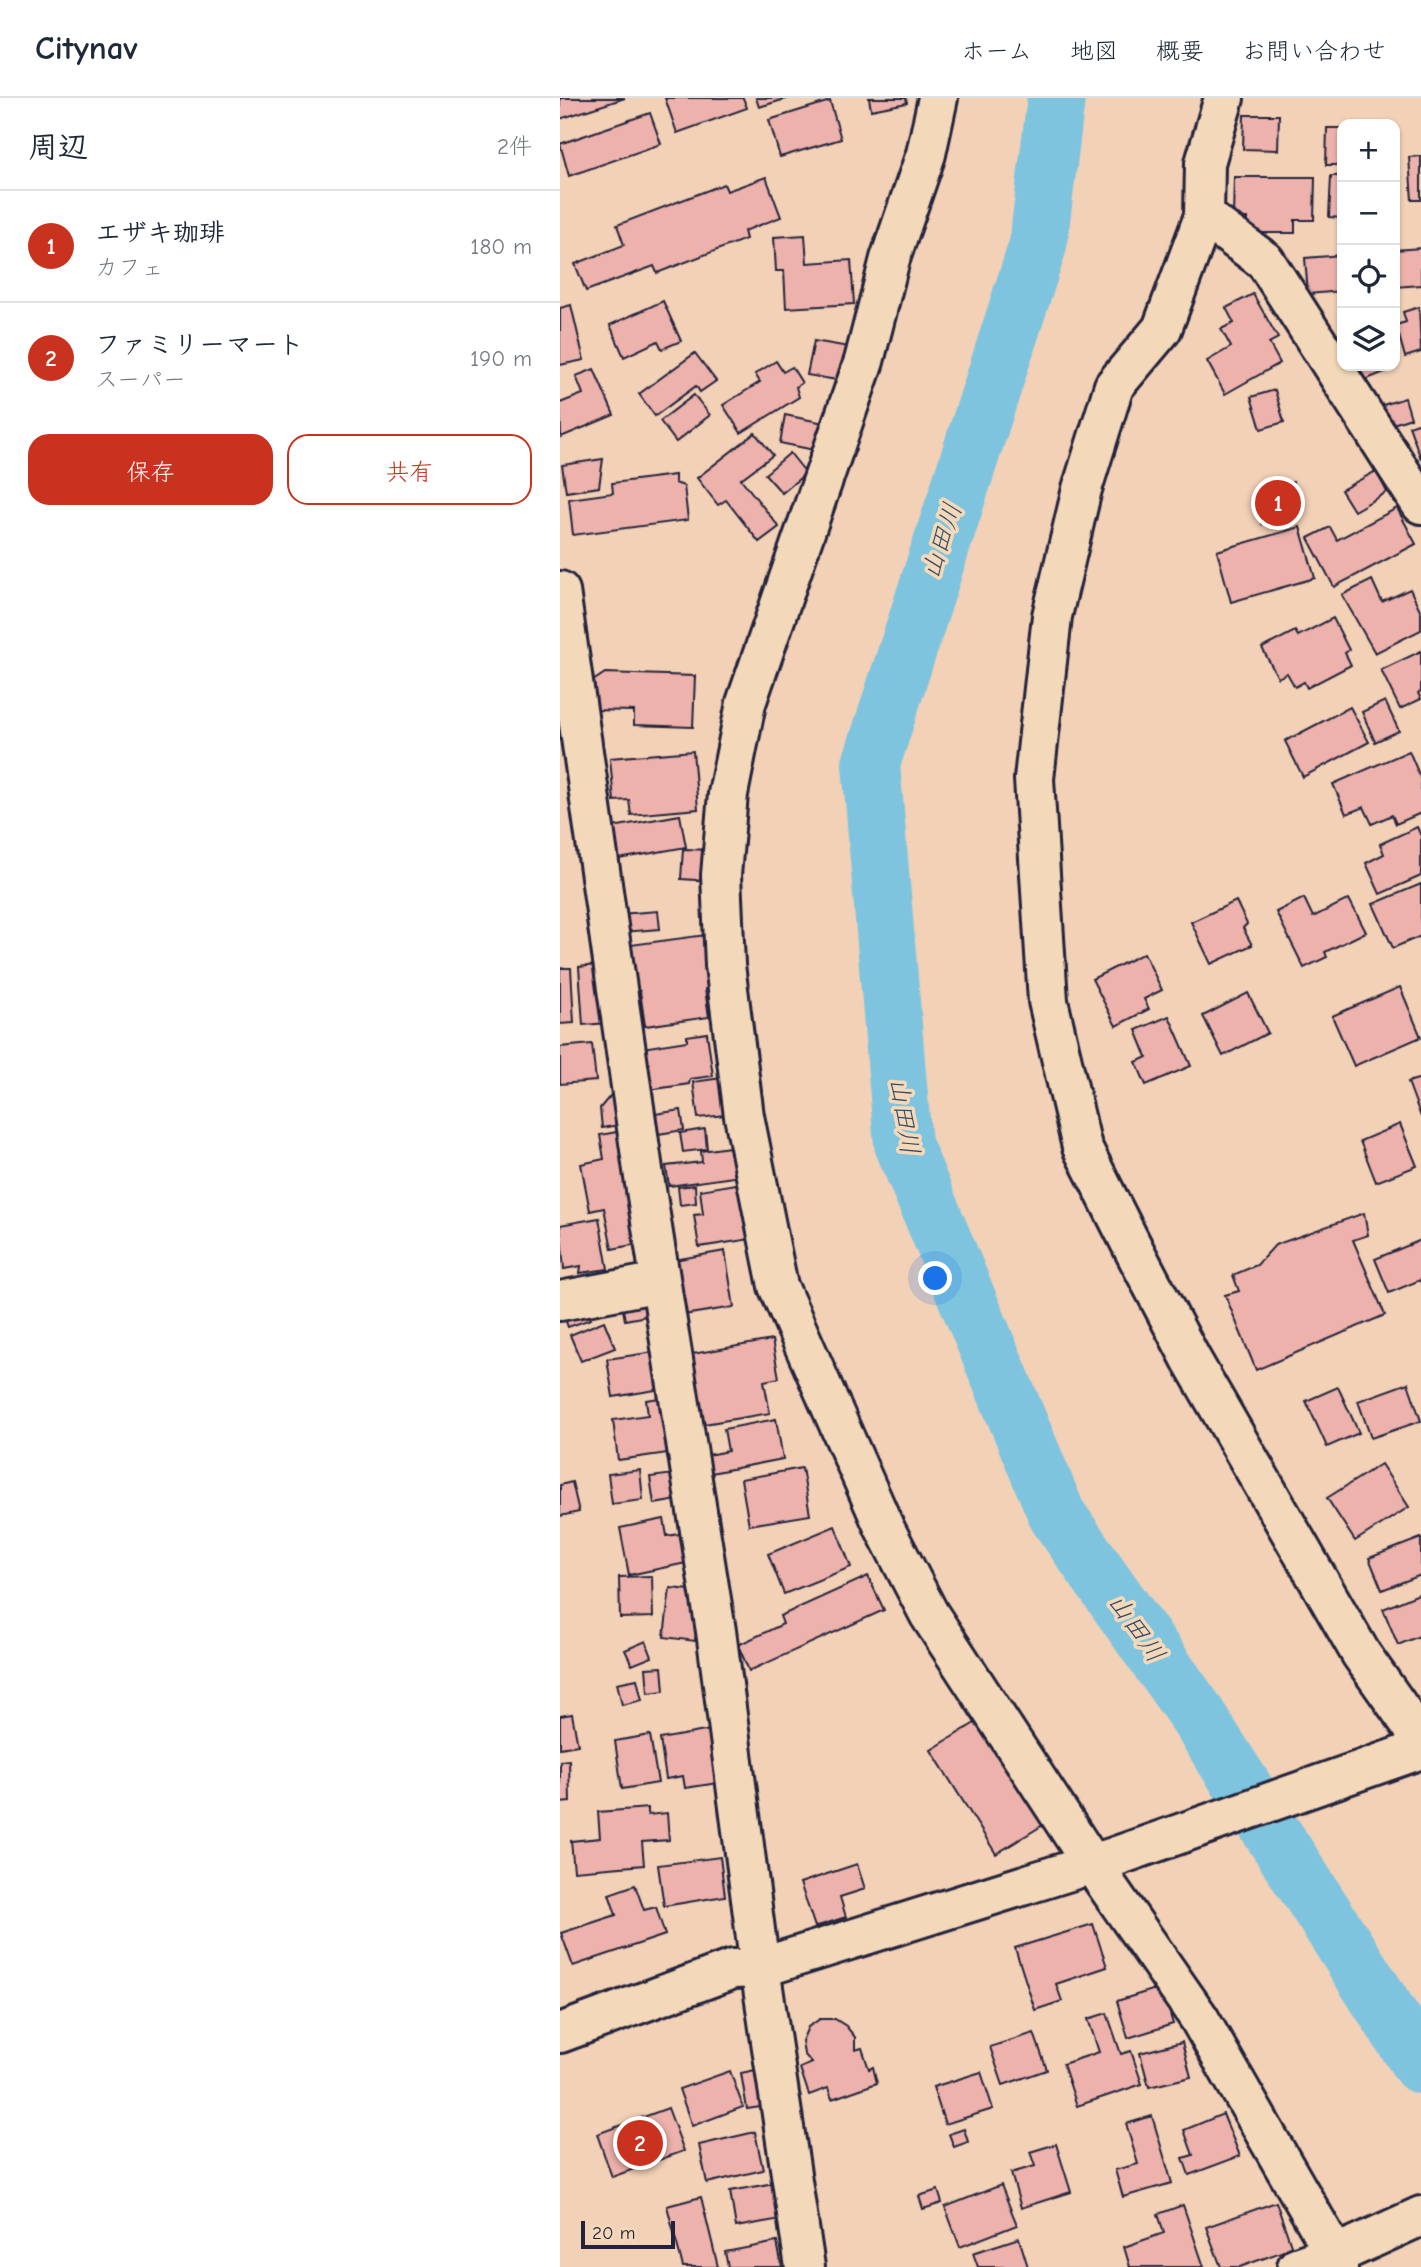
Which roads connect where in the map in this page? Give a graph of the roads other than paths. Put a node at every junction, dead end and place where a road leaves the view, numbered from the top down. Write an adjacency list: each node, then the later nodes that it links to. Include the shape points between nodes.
1 (938, 98): 9 (street, via 926,154 890,259 864,361 746,704 728,794 720,875 725,965 744,1116 778,1286 884,1527 929,1614)
2 (1224, 98): 3 (street, via 1205,163)
3 (1204, 216): 4 (street, via 1265,261); 8 (street, via 1162,329 1114,386 1082,489 1052,616 1034,779 1048,1001 1082,1147 1191,1359)
4 (1421, 505)
5 (560, 591): 6 (street)
6 (660, 1282): 7 (street); 10 (street, via 716,1631)
7 (560, 1301)
8 (1414, 1748): 9 (street)
9 (1102, 1861): 10 (street); 14 (street)
10 (760, 1968): 11 (street, via 733,1969); 12 (street, via 736,1988); 15 (street)
11 (560, 2033)
12 (560, 2054)
13 (1421, 2216): 14 (street)
14 (1342, 2255): 16 (street)
15 (805, 2267)
16 (1297, 2267)

